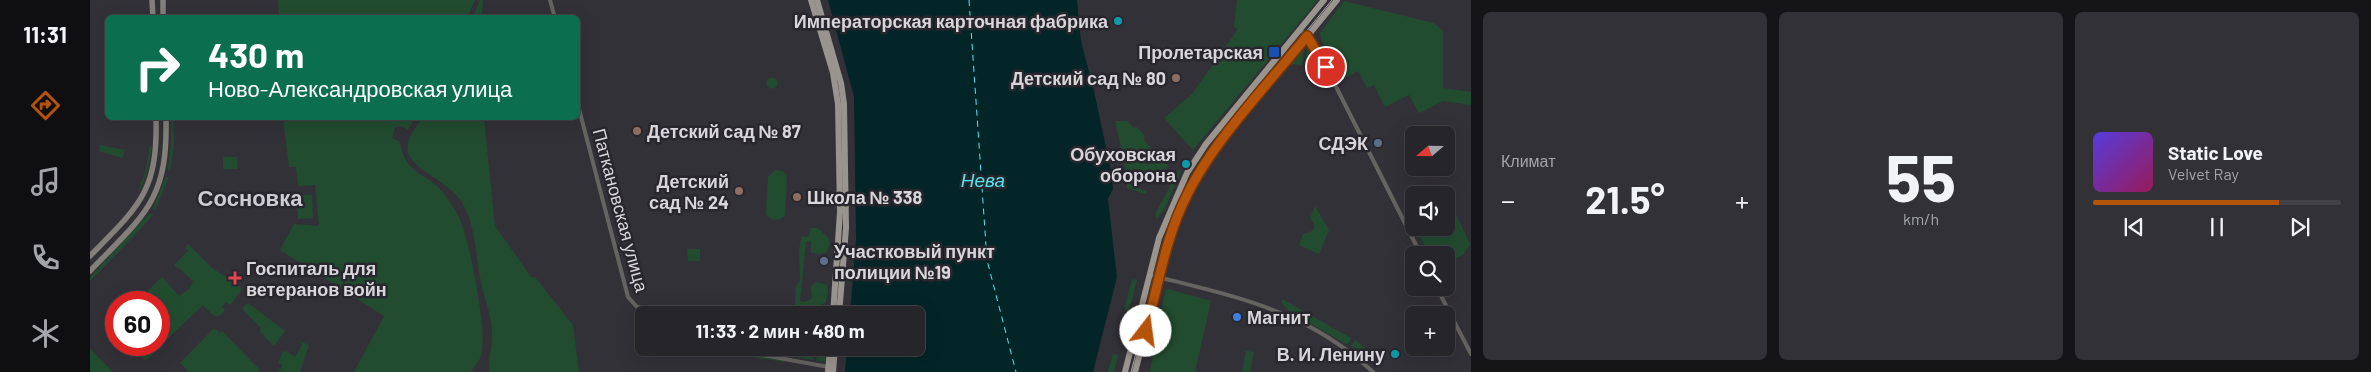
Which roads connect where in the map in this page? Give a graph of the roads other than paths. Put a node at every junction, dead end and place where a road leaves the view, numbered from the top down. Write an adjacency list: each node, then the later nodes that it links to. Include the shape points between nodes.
1 (152, 0): 8 (street)
2 (163, 0): 9 (street)
3 (550, 0): 10 (street)
4 (811, 0): 23 (main road, via 833,73 838,104 840,219)
5 (817, 0): 24 (main road, via 842,83 844,104 846,228)
6 (1324, 0): 11 (main road)
7 (1337, 0): 12 (main road)
8 (153, 15)
9 (164, 15)
10 (554, 15)
11 (1300, 30): 12 (street); 19 (main road, via 1192,164 1164,225)
12 (1307, 36): 16 (street, via 1318,51); 20 (main road, via 1201,169 1178,215)
13 (580, 113): 22 (street, Паткановская улица, via 628,297)
14 (156, 120): 17 (street, via 155,160 143,195 133,211)
15 (166, 120): 18 (street, via 165,161 153,200 141,219)
16 (1416, 246)
17 (90, 256)
18 (90, 272)
19 (1150, 275): 20 (street); 31 (main road)
20 (1160, 278): 32 (main road); 33 (street, via 1276,310 1322,334)
21 (1441, 296): 25 (street)
22 (638, 306)
23 (834, 306)
24 (840, 306)
25 (1471, 354)
26 (775, 356): 29 (street)
27 (830, 356): 30 (main road)
28 (833, 356): 30 (main road)
29 (781, 357): 30 (street)
30 (830, 370)
31 (1125, 372)
32 (1135, 372)
33 (1373, 372)

